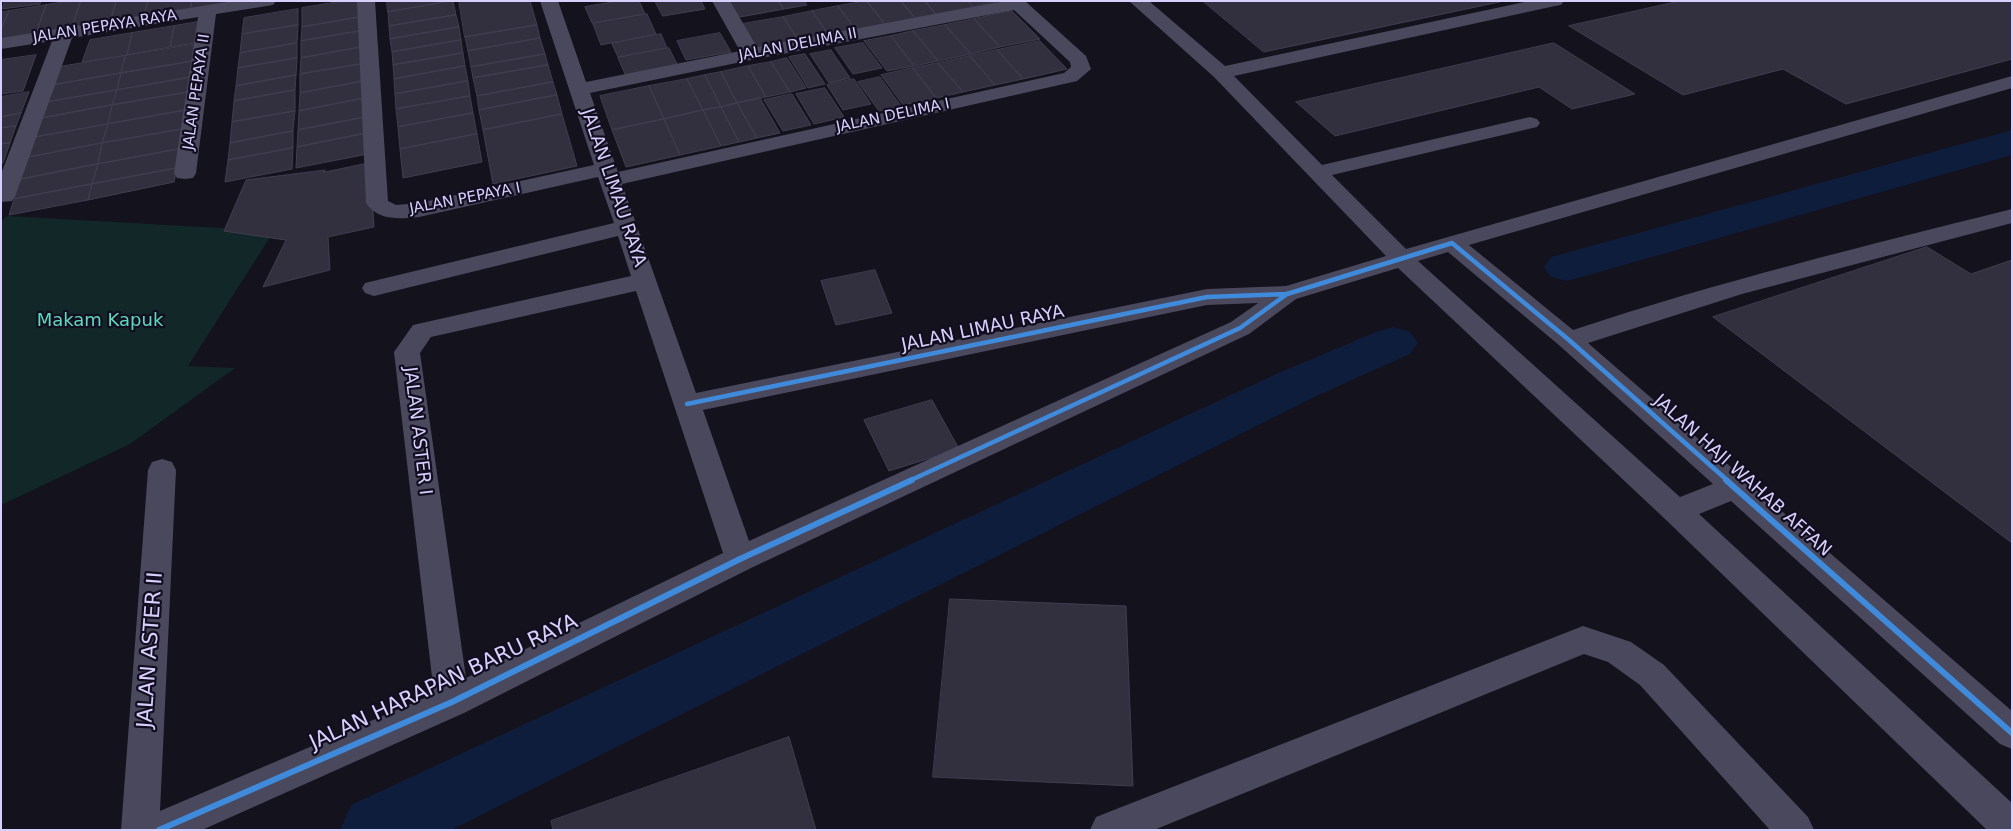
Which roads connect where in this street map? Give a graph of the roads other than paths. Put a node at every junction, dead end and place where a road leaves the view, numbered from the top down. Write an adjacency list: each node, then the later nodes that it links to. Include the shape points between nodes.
1 (267, 1): 8 (street, JALAN PEPAYA RAYA)
2 (366, 1): 18 (street, JALAN PEPAYA I, via 377,203 380,208 397,212 419,210)
3 (549, 1): 14 (street, JALAN LIMAU RAYA)
4 (721, 1): 11 (street)
5 (1138, 1): 12 (street)
6 (1555, 1): 12 (street)
7 (1017, 3): 11 (street, JALAN DELIMA II); 18 (street, JALAN DELIMA I, via 1079,60 1081,69 1070,77)
8 (208, 11): 9 (street, JALAN PEPAYA RAYA); 17 (street, JALAN PEPAYA II)
9 (64, 34): 10 (street, JALAN PEPAYA RAYA); 19 (street)
10 (1, 44)
11 (752, 54): 14 (street, JALAN DELIMA II)
12 (1221, 73): 16 (street)
13 (2012, 82): 22 (street, JALAN LIMAU RAYA)
14 (579, 89): 18 (street, JALAN LIMAU RAYA)
15 (1530, 123): 16 (street)
16 (1318, 172): 23 (street)
17 (185, 173)
18 (608, 174): 21 (street, JALAN LIMAU RAYA)
19 (4, 196)
20 (2012, 216): 27 (street, via 1837,260)
21 (627, 227): 24 (street, JALAN LIMAU RAYA); 25 (street)
22 (1452, 243): 23 (street, JALAN LIMAU RAYA); 27 (street, JALAN HAJI WAHAB AFFAN)
23 (1402, 258): 26 (street, JALAN LIMAU RAYA); 31 (street)
24 (645, 281): 28 (street, JALAN LIMAU RAYA); 33 (street, JALAN ASTER I, via 422,332 407,352)
25 (374, 288)
26 (1286, 294): 28 (street, JALAN LIMAU RAYA, via 1207,297); 32 (street, JALAN LIMAU RAYA, via 1240,328)
27 (1564, 336): 30 (street, JALAN HAJI WAHAB AFFAN)
28 (687, 404): 32 (street, JALAN LIMAU RAYA)
29 (162, 470): 36 (street, JALAN ASTER II)
30 (1734, 488): 31 (street); 34 (street, JALAN HAJI WAHAB AFFAN)
31 (1676, 511): 35 (street)
32 (740, 559): 33 (street, JALAN HARAPAN BARU RAYA)
33 (452, 702): 37 (street, JALAN HARAPAN BARU RAYA)
34 (2012, 733)
35 (2012, 828)
36 (140, 830)
37 (159, 830)
38 (1109, 830): 39 (street, via 1583,640 1619,652 1652,675)
39 (1795, 830)

